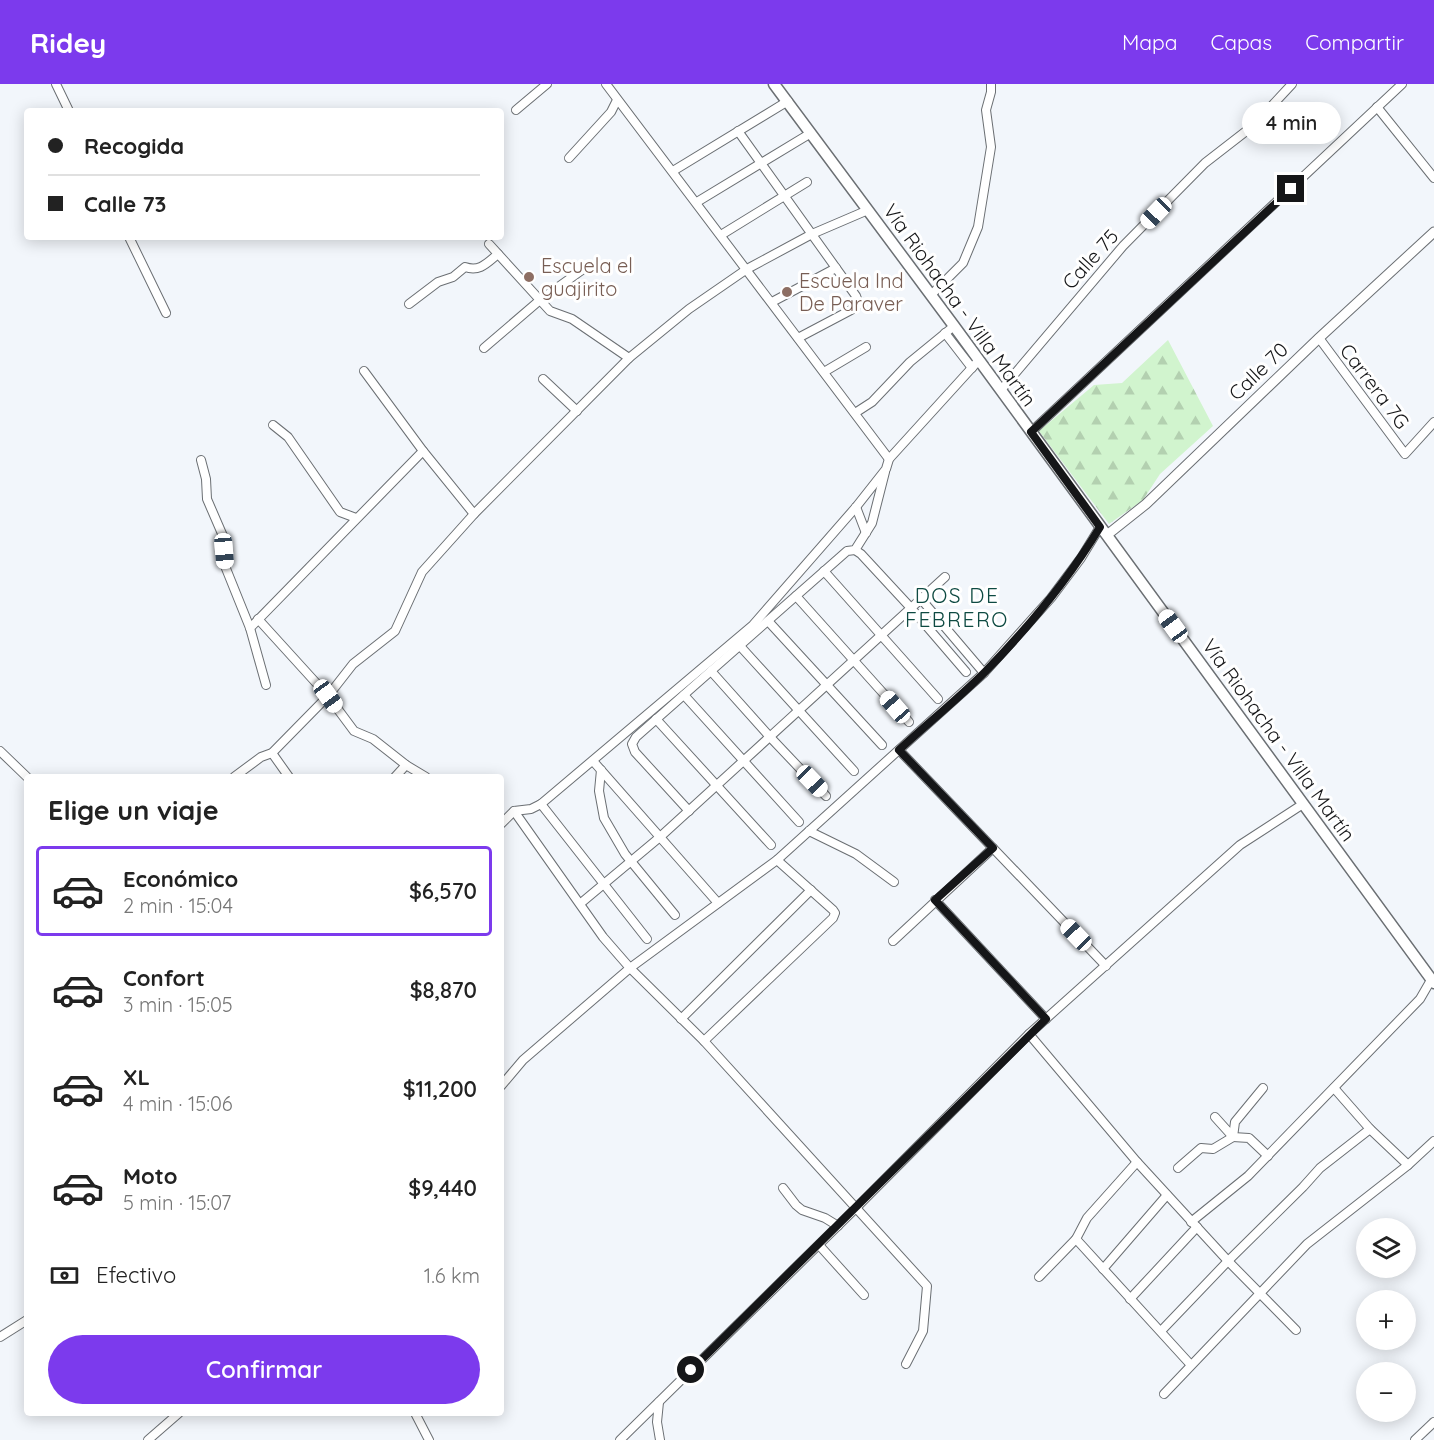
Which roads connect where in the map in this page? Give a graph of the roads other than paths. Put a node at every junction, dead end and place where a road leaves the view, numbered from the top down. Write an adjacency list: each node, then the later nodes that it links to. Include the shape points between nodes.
1 (56, 84): 12 (street)
2 (547, 84): 13 (street)
3 (606, 84): 9 (street)
4 (774, 84): 10 (main road, Vía Riohacha - Villa Martín)
5 (999, 84): 8 (street)
6 (1292, 84): 48 (street, Calle 75, via 1254,125 1205,163 1123,246)
7 (1402, 84): 11 (street)
8 (992, 88): 33 (street, via 986,110 991,147 978,227 963,263)
9 (617, 100): 16 (street); 18 (street)
10 (788, 101): 14 (street); 15 (main road, Vía Riohacha - Villa Martín)
11 (1377, 107): 19 (street); 53 (street)
12 (68, 108)
13 (516, 110)
14 (738, 131): 17 (street); 18 (street)
15 (811, 133): 17 (street); 23 (main road, Vía Riohacha - Villa Martín)
16 (570, 158)
17 (761, 164): 21 (street); 22 (street)
18 (673, 171): 22 (street)
19 (1434, 178)
20 (807, 182): 21 (street)
21 (784, 196): 25 (street); 26 (street)
22 (697, 202): 26 (street)
23 (868, 210): 25 (street); 33 (main road, Vía Riohacha - Villa Martín)
24 (1434, 232): 40 (street, Calle 70)
25 (812, 234): 30 (street); 31 (street)
26 (721, 235): 31 (street)
27 (130, 240): 37 (street)
28 (489, 244): 29 (street)
29 (498, 254): 34 (street); 36 (street, via 482,268 465,267 438,282)
30 (836, 268): 35 (street); 39 (street, via 858,304)
31 (747, 269): 35 (street); 43 (street, via 688,309)
32 (582, 270): 34 (street)
33 (932, 296): 38 (main road, Vía Riohacha - Villa Martín)
34 (540, 300): 42 (street); 43 (street, via 550,311 572,319)
35 (772, 302): 39 (street)
36 (409, 304)
37 (166, 313)
38 (949, 329): 44 (main road, Vía Riohacha - Villa Martín); 50 (street)
39 (798, 338): 46 (street)
40 (1319, 338): 51 (street, Carrera 7G, via 1405,454); 61 (street, Calle 70, via 1153,497)
41 (866, 347): 46 (street)
42 (484, 348)
43 (629, 358): 49 (street)
44 (975, 364): 48 (main road, Vía Riohacha - Villa Martín); 55 (street)
45 (364, 371): 54 (street)
46 (824, 372): 50 (street)
47 (543, 379): 49 (street)
48 (1001, 390): 53 (main road, Vía Riohacha - Villa Martín)
49 (577, 411): 59 (street)
50 (855, 414): 55 (street)
51 (1434, 422)
52 (273, 425): 60 (street, via 288,437 340,512)
53 (1031, 432): 61 (main road, Vía Riohacha - Villa Martín)
54 (423, 451): 59 (street); 60 (street)
55 (890, 459): 57 (street)
56 (201, 460): 71 (street, via 207,499 223,536 225,566)
57 (886, 469): 58 (street); 62 (street)
58 (856, 507): 62 (street); 91 (street, via 753,626)
59 (474, 514): 81 (street, via 422,572 395,631 353,664)
60 (356, 518): 69 (street)
61 (1103, 531): 77 (street, via 1051,598); 104 (main road, Vía Riohacha - Villa Martín)
62 (866, 533): 63 (street)
63 (855, 550): 64 (street); 68 (street)
64 (824, 571): 66 (street); 72 (street)
65 (945, 577): 67 (street)
66 (796, 596): 70 (street); 74 (street)
67 (921, 599): 68 (street); 77 (street)
68 (911, 608): 72 (street); 76 (street)
69 (258, 619): 71 (street); 81 (street)
70 (768, 621): 73 (street); 79 (street)
71 (250, 628): 78 (street)
72 (881, 635): 74 (street); 82 (street)
73 (740, 646): 75 (street); 83 (street)
74 (854, 660): 79 (street); 85 (street)
75 (711, 671): 80 (street); 86 (street)
76 (966, 672)
77 (984, 673): 88 (street)
78 (266, 685)
79 (826, 686): 83 (street); 87 (street)
80 (684, 695): 84 (street); 92 (street)
81 (328, 696): 90 (street); 93 (street, via 354,730 373,739)
82 (938, 699)
83 (798, 711): 86 (street); 95 (street)
84 (656, 719): 101 (street); 106 (street, via 632,744)
85 (909, 722)
86 (770, 737): 92 (street); 102 (street)
87 (882, 745)
88 (899, 750): 109 (street); 112 (street)
89 (0, 751): 96 (street)
90 (272, 753): 97 (street); 98 (street)
91 (593, 761): 94 (street); 103 (street)
92 (744, 761): 101 (street); 108 (street)
93 (406, 765): 99 (street); 100 (street)
94 (601, 770): 110 (street); 114 (street, via 599,791 604,818)
95 (854, 771)
96 (24, 774)
97 (238, 774)
98 (287, 774)
99 (398, 774)
100 (421, 774)
101 (717, 786): 106 (street); 111 (street)
102 (826, 796)
103 (541, 804): 105 (street); 116 (street)
104 (1303, 804): 124 (street, via 1240,846); 126 (main road, Vía Riohacha - Villa Martín)
105 (514, 811): 107 (street); 119 (street)
106 (689, 811): 110 (street)
107 (504, 821)
108 (799, 822)
109 (809, 831): 113 (street); 115 (street, via 856,854)
110 (660, 837): 114 (street); 120 (street)
111 (771, 845)
112 (993, 848): 118 (street); 124 (street)
113 (777, 860): 117 (street); 120 (street)
114 (632, 861): 116 (street); 121 (street)
115 (894, 882)
116 (604, 884): 119 (street); 122 (street)
117 (811, 890): 127 (street); 130 (street, via 833,909 833,918)
118 (935, 900): 123 (street); 128 (street)
119 (580, 903): 125 (street)
120 (718, 903): 125 (street)
121 (675, 915)
122 (647, 939)
123 (893, 940)
124 (1106, 966): 128 (street)
125 (630, 968): 127 (street); 131 (street, via 523,1060)
126 (1433, 981): 133 (street)
127 (681, 1019): 130 (street)
128 (1046, 1019): 129 (street)
129 (1029, 1034): 139 (street); 144 (street)
130 (704, 1041): 144 (street)
131 (504, 1082)
132 (1263, 1088): 136 (street, via 1235,1122)
133 (1334, 1088): 135 (street); 138 (street)
134 (1215, 1117): 136 (street)
135 (1370, 1129): 140 (street); 149 (street, via 1320,1168)
136 (1233, 1137): 138 (street, via 1249,1138); 141 (street, via 1213,1149 1198,1150)
137 (1434, 1141): 140 (street)
138 (1268, 1156): 145 (street)
139 (1137, 1162): 143 (street); 147 (street, via 1087,1218)
140 (1408, 1165): 152 (street, via 1307,1244)
141 (1178, 1168)
142 (783, 1188): 146 (street, via 796,1205)
143 (1167, 1195): 145 (street); 150 (street)
144 (857, 1207): 146 (street); 159 (street, via 927,1286 923,1331)
145 (1194, 1225): 149 (street); 154 (street)
146 (838, 1226): 148 (street)
147 (1076, 1239): 150 (street); 151 (street)
148 (819, 1245): 153 (street); 162 (street)
149 (1228, 1261): 152 (street); 157 (street)
150 (1103, 1269): 154 (street)
151 (1040, 1277)
152 (1259, 1293): 156 (street); 160 (street)
153 (864, 1295)
154 (1130, 1299): 157 (street)
155 (24, 1322): 158 (street)
156 (1296, 1330)
157 (1161, 1331): 160 (street)
158 (0, 1337)
159 (906, 1364)
160 (1190, 1365): 161 (street)
161 (1164, 1394)
162 (659, 1402): 168 (street); 169 (street)
163 (175, 1416): 166 (street)
164 (417, 1416): 167 (street)
165 (1434, 1422): 170 (street)
166 (148, 1440)
167 (429, 1440)
168 (620, 1440)
169 (660, 1440)
170 (1415, 1440)

